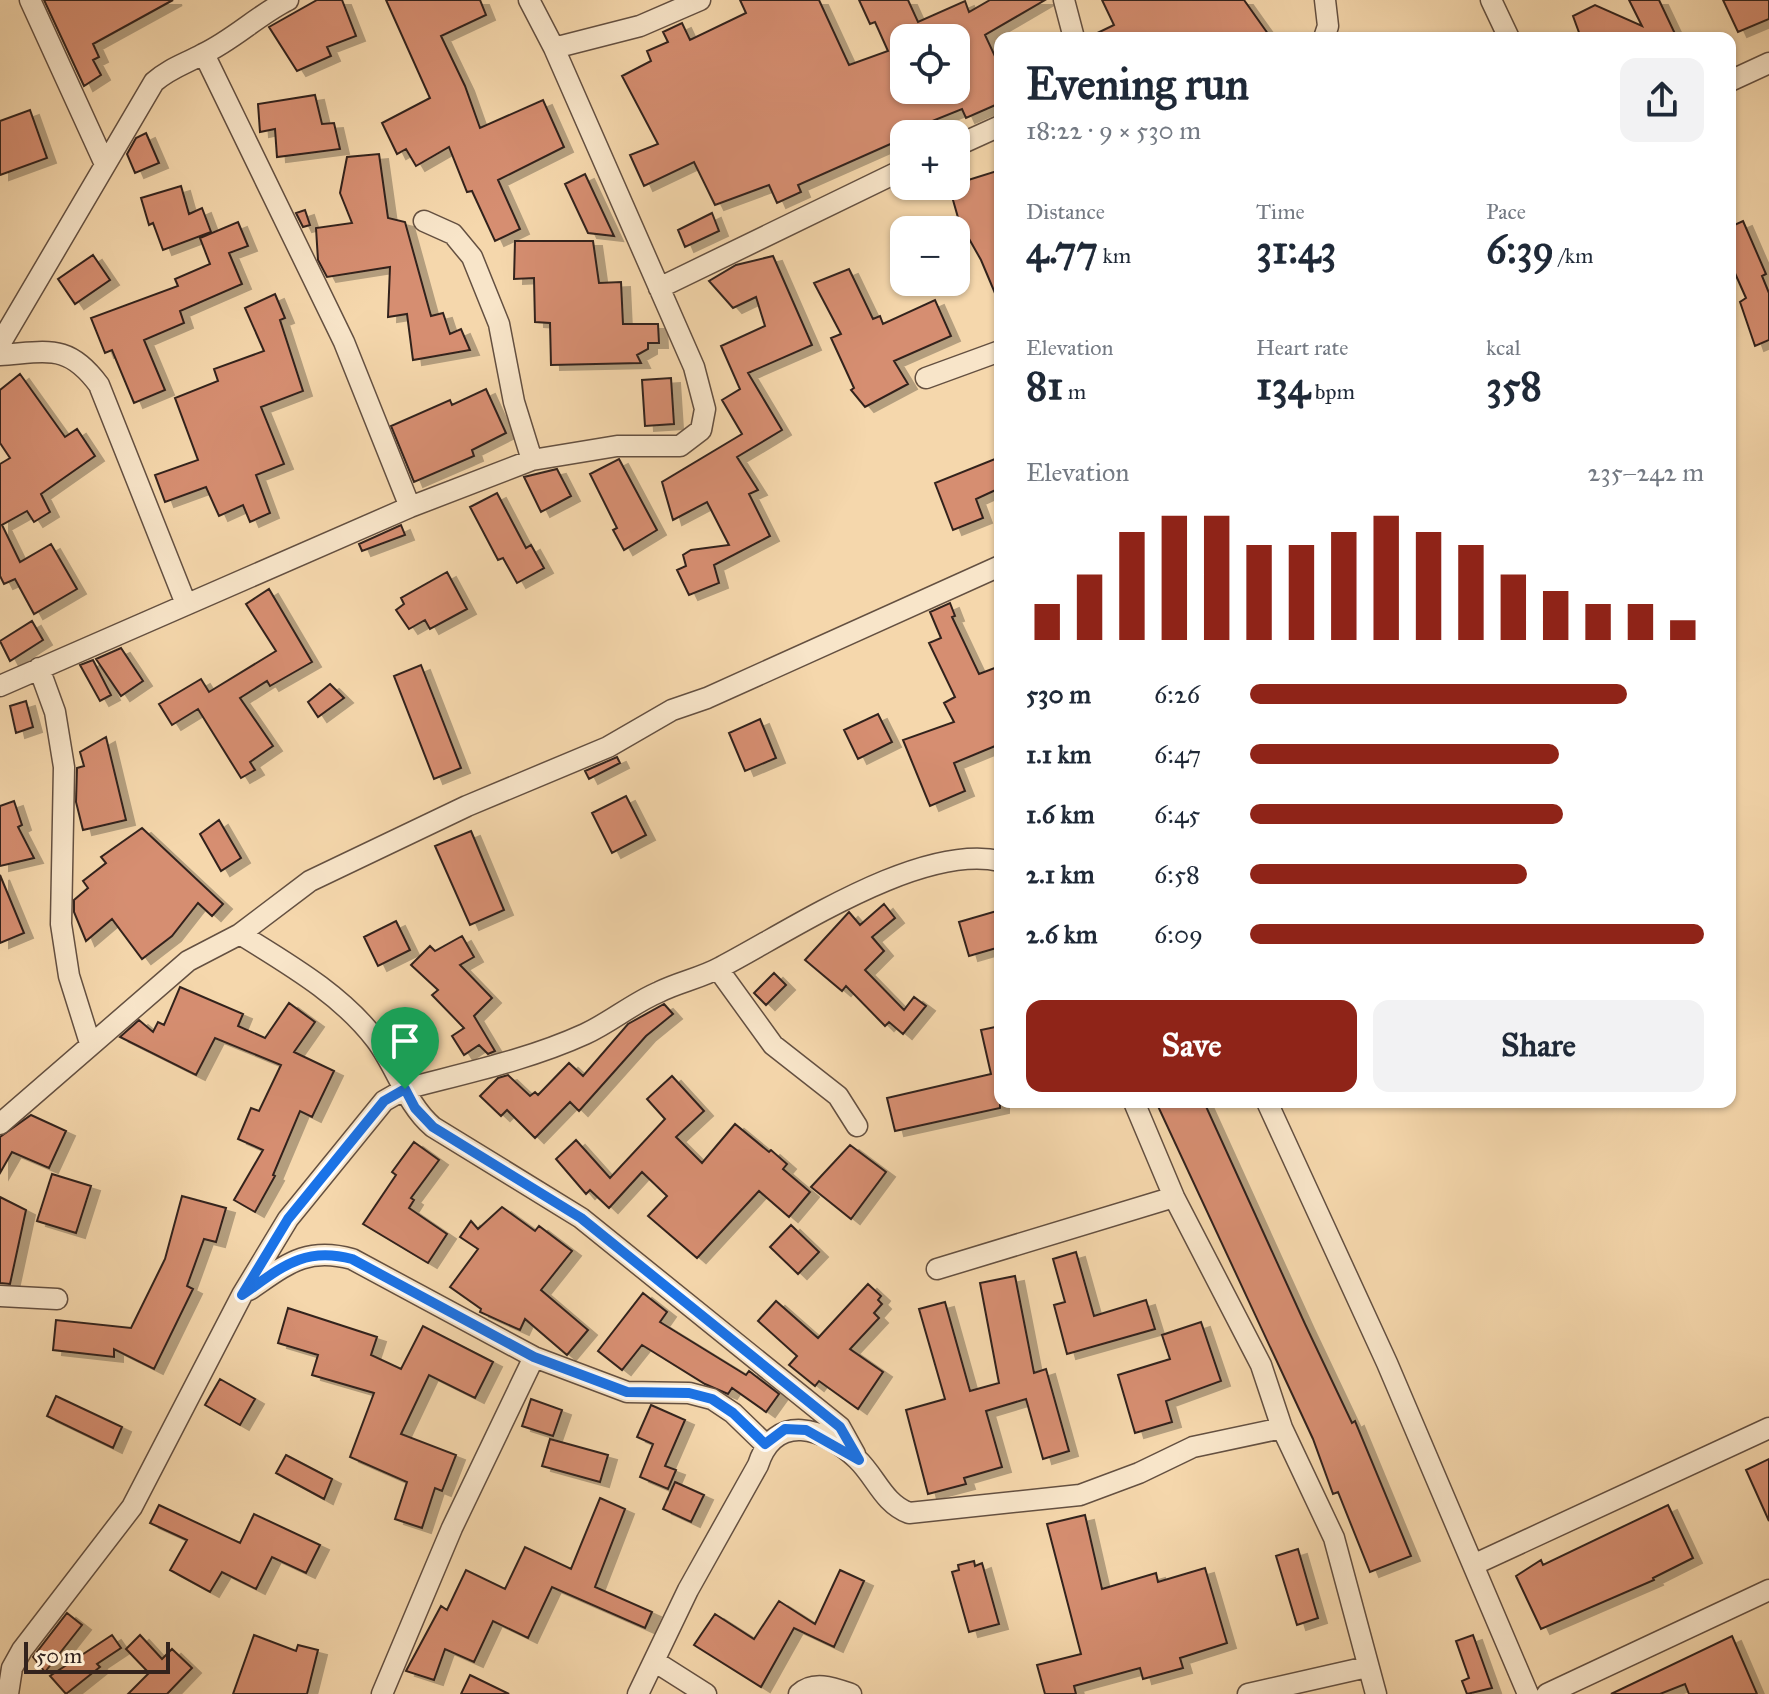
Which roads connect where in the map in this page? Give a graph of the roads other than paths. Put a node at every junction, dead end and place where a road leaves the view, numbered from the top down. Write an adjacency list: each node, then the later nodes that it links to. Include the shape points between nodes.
1 (30, 0): 17 (street)
2 (288, 0): 12 (street)
3 (529, 0): 11 (street)
4 (700, 0): 11 (street, via 640,26)
5 (1064, 0): 8 (street)
6 (1325, 0): 9 (street)
7 (1491, 0): 10 (street)
8 (1072, 32)
9 (1325, 32)
10 (1506, 32)
11 (554, 48): 20 (street)
12 (204, 54): 17 (street, via 169,69 154,82); 26 (street, via 344,342)
13 (1769, 63): 14 (street)
14 (1736, 78)
15 (994, 129): 16 (street)
16 (970, 140)
17 (104, 162): 21 (street)
18 (890, 176): 20 (street)
19 (424, 221): 25 (street, via 453,234 472,257 499,324)
20 (659, 288): 25 (street, via 694,367 705,409 701,430 680,446 617,446)
21 (0, 344)
22 (994, 353): 24 (street)
23 (0, 355): 28 (street, via 69,354 91,375 136,473)
24 (926, 378)
25 (532, 460): 26 (street)
26 (410, 507): 28 (street)
27 (994, 569): 32 (street, via 672,710 608,747 467,806 310,881)
28 (186, 604): 29 (street)
29 (39, 668): 30 (street); 34 (street, via 55,712 64,767 61,924 69,976)
30 (0, 686)
31 (994, 860): 33 (street, via 973,857 916,870 858,894)
32 (240, 934): 34 (street, via 188,961); 35 (street, via 301,972 351,1013 390,1059)
33 (718, 969): 35 (street, via 658,992 585,1034 546,1049); 39 (street, via 773,1045 838,1096)
34 (90, 1043): 38 (street)
35 (405, 1089): 42 (street, via 384,1101 288,1219); 49 (street, via 433,1127 581,1218 840,1427)
36 (1137, 1108): 40 (street)
37 (1270, 1108): 50 (street)
38 (0, 1124)
39 (857, 1126)
40 (1174, 1197): 41 (street); 46 (street, via 1261,1365)
41 (937, 1269)
42 (242, 1295): 45 (street, via 304,1256 329,1253 352,1259); 53 (street, via 132,1507)
43 (0, 1296): 44 (street)
44 (57, 1299)
45 (534, 1357): 48 (street, via 627,1392 689,1393 712,1399); 56 (street, via 452,1528)
46 (1282, 1428): 49 (street, via 1193,1447 1080,1495 953,1511 899,1509); 54 (street, via 1334,1538)
47 (1769, 1428): 50 (street)
48 (765, 1444): 49 (street, via 785,1429 806,1430); 52 (street)
49 (859, 1460)
50 (1473, 1565): 63 (street)
51 (1769, 1590): 64 (street)
52 (654, 1661): 57 (street); 58 (street)
53 (6, 1664): 55 (street)
54 (1367, 1667): 61 (street); 62 (street)
55 (11, 1693)
56 (382, 1694)
57 (638, 1694)
58 (706, 1694)
59 (799, 1694): 60 (street, via 828,1686)
60 (851, 1694)
61 (1248, 1694)
62 (1376, 1694)
63 (1528, 1694)
64 (1547, 1694)

